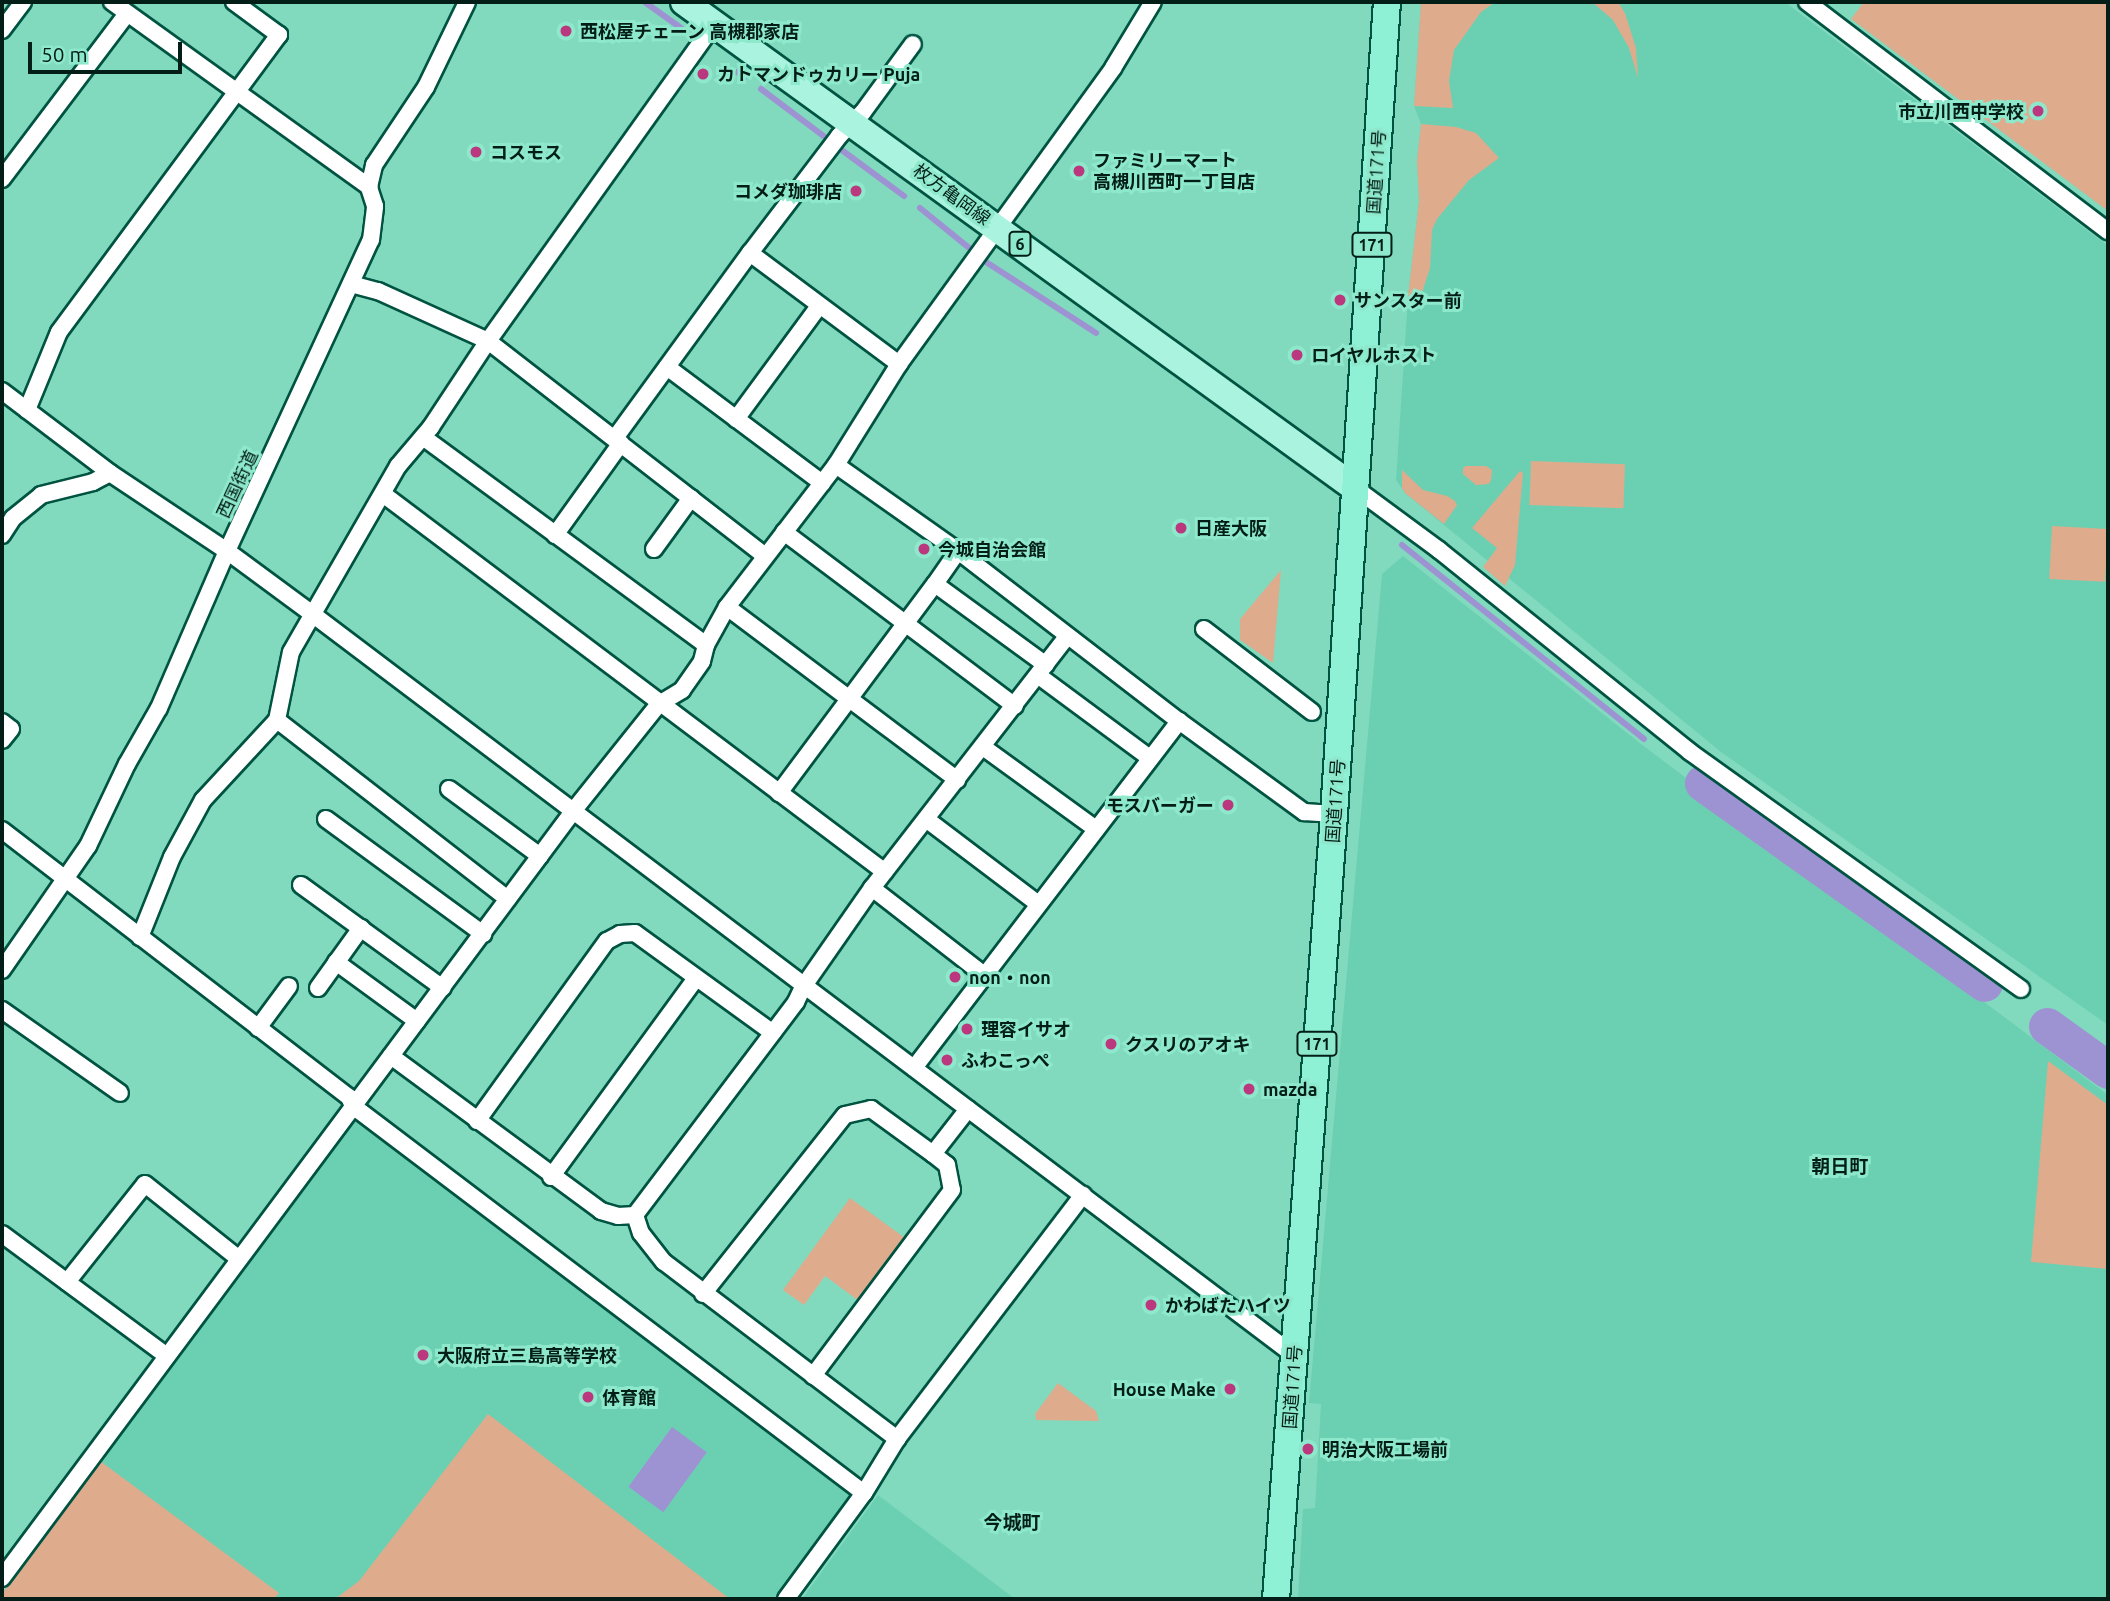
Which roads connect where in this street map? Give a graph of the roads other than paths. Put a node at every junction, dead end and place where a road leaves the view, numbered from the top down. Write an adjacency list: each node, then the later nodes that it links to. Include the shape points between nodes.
1 (23, 2): 11 (street)
2 (112, 2): 9 (street)
3 (234, 2): 13 (street, via 279,35)
4 (467, 2): 16 (street, 西国街道, via 426,87 374,165)
5 (684, 2): 10 (main road, 枚方亀岡線 / 6)
6 (1153, 2): 17 (street, via 1113,68)
7 (1387, 2): 33 (highway, 国道171号 / 171)
8 (1807, 2): 18 (street)
9 (127, 13): 13 (street); 15 (street)
10 (714, 24): 14 (main road, 枚方亀岡線 / 6); 22 (street)
11 (2, 30)
12 (913, 44): 14 (street)
13 (236, 92): 16 (street); 26 (street, via 59,332)
14 (853, 123): 17 (main road, 枚方亀岡線 / 6); 19 (street)
15 (4, 170)
16 (369, 187): 20 (street, 西国街道, via 375,206 371,240)
17 (997, 227): 23 (street); 33 (main road, 枚方亀岡線 / 6)
18 (2108, 231)
19 (750, 253): 21 (street); 24 (street)
20 (351, 284): 22 (street, via 401,301); 41 (street, 西国街道)
21 (819, 306): 23 (street); 27 (street)
22 (488, 341): 28 (street); 29 (street)
23 (899, 364): 30 (street)
24 (667, 367): 27 (street); 29 (street)
25 (2, 391): 26 (street)
26 (27, 410): 31 (street)
27 (736, 419): 32 (street)
28 (423, 437): 34 (street, via 398,466); 39 (street)
29 (618, 440): 35 (street); 39 (street)
30 (836, 465): 32 (street); 42 (street)
31 (110, 473): 36 (street, via 41,495); 41 (street)
32 (822, 483): 37 (street)
33 (1355, 488): 66 (highway, 国道171号 / 171); 89 (street, via 1690,752)
34 (383, 494): 46 (street); 53 (street)
35 (691, 498): 40 (street); 43 (street)
36 (7, 514): 38 (street)
37 (784, 532): 43 (street); 47 (street)
38 (2, 535)
39 (555, 535): 50 (street)
40 (654, 549)
41 (227, 551): 46 (street); 73 (street, 西国街道, via 159,708)
42 (958, 551): 44 (street); 49 (street)
43 (765, 556): 45 (street)
44 (935, 584): 47 (street); 51 (street)
45 (727, 607): 50 (street); 52 (street)
46 (311, 613): 56 (street, via 291,652); 65 (street)
47 (905, 624): 52 (street); 54 (street)
48 (1204, 629): 55 (street)
49 (1067, 636): 51 (street); 57 (street)
50 (706, 645): 53 (street, via 702,661 682,690)
51 (1043, 671): 54 (street); 61 (street)
52 (849, 699): 62 (street); 64 (street)
53 (659, 704): 64 (street); 65 (street)
54 (1014, 706): 60 (street)
55 (1312, 712)
56 (277, 720): 76 (street); 80 (street, via 203,800 172,857)
57 (1179, 721): 61 (street); 66 (street, via 1304,812)
58 (2, 722): 59 (street, via 12,729)
59 (2, 740)
60 (983, 747): 62 (street); 70 (street)
61 (1150, 758): 70 (street)
62 (957, 779): 67 (street)
63 (449, 789): 71 (street)
64 (779, 793): 72 (street)
65 (575, 810): 71 (street); 86 (street)
66 (1334, 814): 108 (highway, 国道171号 / 171)
67 (926, 819): 72 (street); 77 (street)
68 (326, 820): 79 (street)
69 (2, 830): 73 (street)
70 (1096, 830): 77 (street)
71 (540, 856): 76 (street)
72 (885, 872): 75 (street)
73 (68, 879): 80 (street); 82 (street, 西国街道)
74 (301, 885): 78 (street)
75 (872, 888): 83 (street); 86 (street)
76 (508, 900): 79 (street)
77 (1037, 903): 83 (street)
78 (361, 928): 81 (street); 88 (street)
79 (483, 934): 88 (street)
80 (140, 937): 92 (street)
81 (336, 962): 87 (street); 91 (street)
82 (2, 970)
83 (983, 974): 95 (street)
84 (696, 978): 93 (street); 99 (street, via 635,933 613,936); 101 (street)
85 (289, 986): 92 (street)
86 (803, 987): 93 (street); 95 (street)
87 (318, 988)
88 (443, 988): 91 (street)
89 (2021, 989)
90 (2, 1010): 96 (street)
91 (417, 1021): 94 (street)
92 (258, 1028): 97 (street, via 349,1097)
93 (773, 1033): 103 (street)
94 (391, 1056): 97 (street); 99 (street)
95 (914, 1068): 98 (street)
96 (120, 1093)
97 (353, 1106): 105 (street); 112 (street)
98 (968, 1109): 100 (street); 102 (street)
99 (477, 1121): 101 (street)
100 (933, 1154): 107 (street, via 871,1110 845,1115); 110 (street, via 947,1165 952,1190)
101 (551, 1177): 103 (street, via 601,1211)
102 (1083, 1195): 108 (street); 111 (street)
103 (635, 1215): 107 (street, via 641,1233 664,1262)
104 (2, 1234): 106 (street)
105 (239, 1259): 106 (street, via 145,1184); 109 (street)
106 (67, 1282): 109 (street)
107 (703, 1294): 110 (street)
108 (1294, 1355): 115 (highway, 国道171号 / 171)
109 (167, 1356): 113 (street)
110 (813, 1376): 111 (street)
111 (897, 1439): 112 (street)
112 (864, 1493): 114 (street)
113 (2, 1578)
114 (786, 1599)
115 (1276, 1599)

